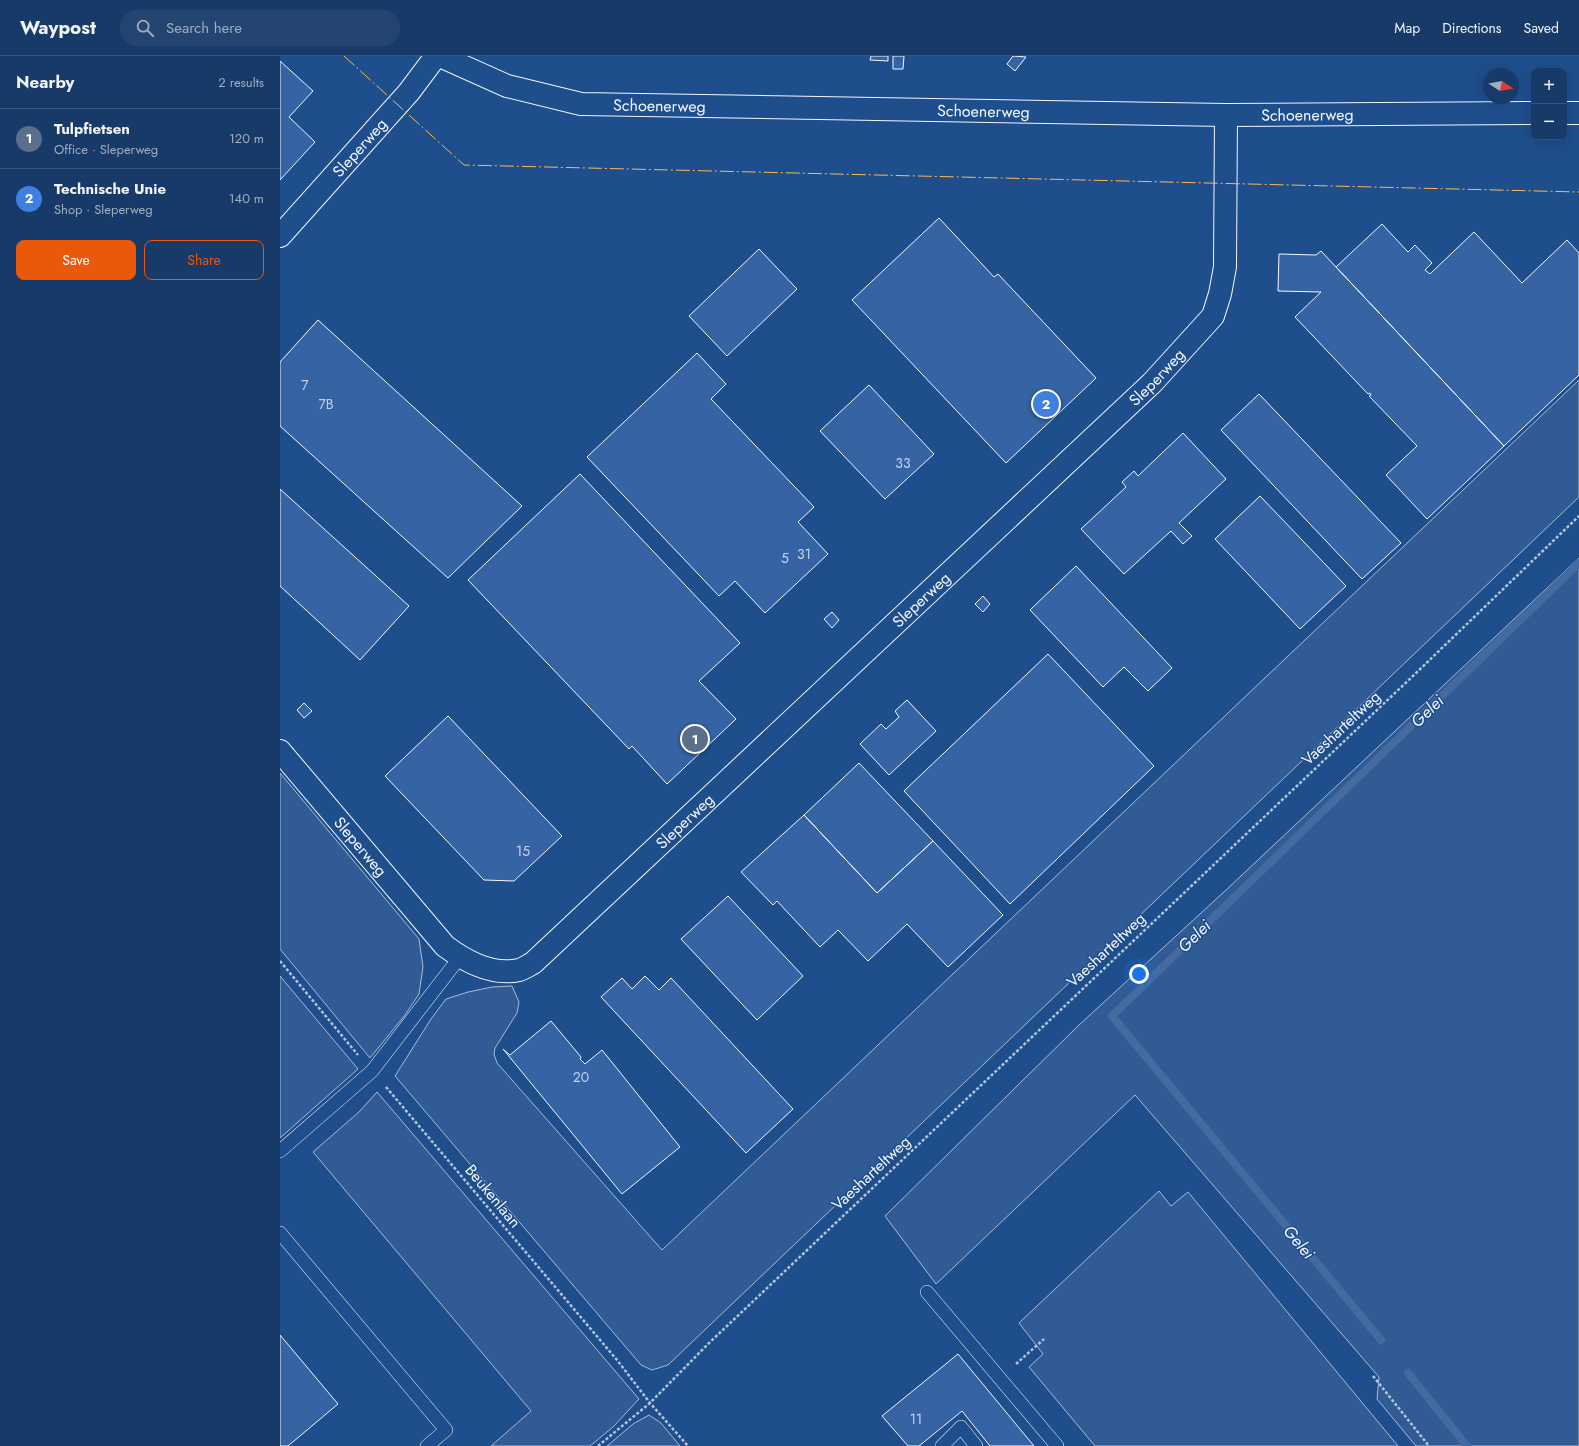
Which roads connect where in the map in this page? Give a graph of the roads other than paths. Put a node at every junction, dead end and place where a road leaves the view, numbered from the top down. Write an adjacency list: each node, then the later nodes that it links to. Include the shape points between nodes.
1 (436, 56): 7 (street, Sleperweg, via 409,92)
2 (440, 56): 6 (street, Schoenerweg, via 507,86 581,104)
3 (1531, 113): 6 (street, Schoenerweg)
4 (1567, 113): 5 (street)
5 (1579, 113)
6 (1226, 115): 9 (street, Sleperweg, via 1225,267 1213,316 1152,383 533,963 519,970 502,970 479,966)
7 (280, 236)
8 (280, 751): 9 (street, Sleperweg, via 445,946)
9 (460, 957): 10 (lane, via 372,1071)
10 (280, 1151)
11 (280, 1233): 13 (lane, via 446,1430)
12 (927, 1292): 16 (lane)
13 (427, 1446)
14 (942, 1446): 15 (lane, via 961,1427)
15 (976, 1446)
16 (1058, 1446)

